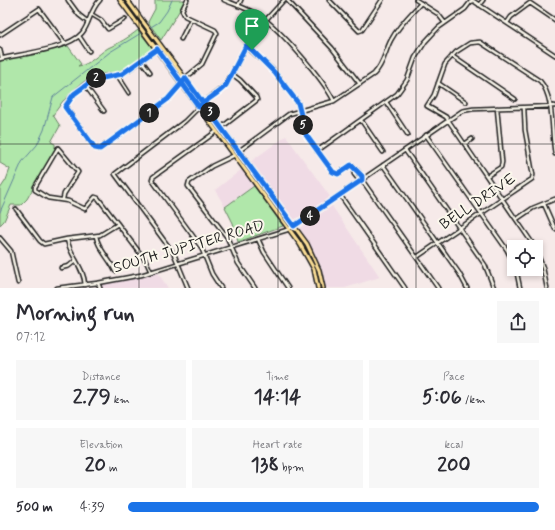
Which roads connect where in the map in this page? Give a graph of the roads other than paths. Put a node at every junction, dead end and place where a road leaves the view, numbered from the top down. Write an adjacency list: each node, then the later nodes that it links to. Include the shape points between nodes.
1 (68, 0): 22 (street)
2 (100, 0): 17 (street)
3 (120, 0): 30 (main road)
4 (127, 0): 40 (main road)
5 (187, 0): 19 (street, via 182,12)
6 (224, 0): 16 (street)
7 (241, 0): 16 (street)
8 (285, 0): 20 (street); 42 (street, via 332,48)
9 (329, 0): 10 (street, via 358,31 362,30)
10 (382, 0)
11 (416, 0): 14 (street)
12 (472, 0): 15 (street); 23 (street, via 465,9)
13 (483, 0): 15 (street)
14 (421, 3): 23 (street, via 438,14); 42 (street, via 397,29 378,69)
15 (479, 5): 24 (street)
16 (238, 6): 20 (street)
17 (91, 14): 18 (street, via 101,20 108,29); 22 (street)
18 (125, 19)
19 (191, 19): 27 (street); 40 (street, via 217,32 202,64)
20 (265, 20): 29 (street); 47 (street, via 305,61)
21 (555, 20): 24 (street, via 530,4 511,17)
22 (88, 22): 26 (street)
23 (445, 23): 48 (street, via 425,42 415,58 405,84)
24 (507, 23): 33 (street)
25 (0, 36): 28 (street, via 39,9)
26 (79, 36): 28 (street); 32 (street)
27 (181, 39)
28 (65, 44): 35 (street)
29 (246, 46): 38 (street); 56 (street, via 275,73)
30 (157, 49): 36 (street); 41 (main road)
31 (0, 50): 35 (street)
32 (89, 51)
33 (555, 55)
34 (452, 56): 43 (street, via 445,64); 46 (street); 51 (street, via 470,43 482,42 540,81 547,91)
35 (1, 59)
36 (141, 60): 37 (street); 39 (street)
37 (150, 72)
38 (232, 74): 50 (street, via 221,90); 60 (street, via 257,100)
39 (118, 76): 44 (street, via 98,78); 45 (street)
40 (185, 78): 41 (main road); 50 (main road)
41 (182, 83): 44 (street, via 164,102 102,149 97,149 65,107 74,94); 53 (main road)
42 (360, 84): 47 (street)
43 (438, 84): 49 (street); 59 (street, via 427,106 440,112)
44 (85, 85): 57 (street)
45 (129, 93)
46 (515, 99)
47 (334, 101): 56 (street)
48 (386, 102): 58 (street); 62 (street)
49 (466, 102)
50 (203, 103): 53 (main road); 60 (main road)
51 (550, 106): 52 (street, SOUTH JUPITER ROAD); 55 (street, SOUTH JUPITER ROAD); 70 (street)
52 (555, 106)
53 (199, 107): 61 (main road); 101 (street, via 185,121 115,174 172,251)
54 (498, 108): 55 (street, SOUTH JUPITER ROAD); 59 (street, SOUTH JUPITER ROAD, via 464,111); 73 (street, via 502,162 501,167)
55 (524, 108): 78 (street, BELL DRIVE, via 533,177)
56 (301, 110): 67 (street, via 289,114); 68 (street, via 304,131)
57 (104, 111)
58 (361, 120): 68 (street); 69 (street)
59 (448, 120): 63 (street, SOUTH JUPITER ROAD); 65 (street)
60 (222, 128): 61 (main road); 67 (main road)
61 (217, 131): 71 (main road); 98 (street, via 152,179 198,243)
62 (408, 135)
63 (426, 135): 66 (street, SOUTH JUPITER ROAD); 83 (street)
64 (472, 139): 65 (street)
65 (465, 144): 73 (street)
66 (405, 150): 72 (street, SOUTH JUPITER ROAD); 88 (street)
67 (239, 151): 71 (main road); 75 (main road)
68 (317, 151): 74 (street, via 335,174 349,165 362,176)
69 (383, 152)
70 (555, 154)
71 (235, 155): 76 (main road); 96 (street, via 212,166 188,185 227,237)
72 (383, 165): 74 (street, SOUTH JUPITER ROAD); 95 (street)
73 (487, 176): 78 (street)
74 (362, 180): 77 (street, SOUTH JUPITER ROAD); 99 (street)
75 (266, 187): 76 (main road); 86 (main road)
76 (261, 190): 87 (main road)
77 (340, 195): 86 (street, SOUTH JUPITER ROAD); 120 (street)
78 (502, 198): 83 (street, BELL DRIVE); 84 (street)
79 (63, 199): 79 (street, via 78,173 58,148 35,189 48,198); 85 (street, via 85,210 97,197)
80 (555, 199): 81 (street)
81 (544, 204): 84 (street); 89 (street)
82 (16, 209): 92 (street, via 43,243)
83 (480, 213): 88 (street, BELL DRIVE); 97 (street)
84 (517, 219): 94 (street)
85 (118, 224): 90 (street); 106 (street)
86 (294, 226): 87 (street, SOUTH JUPITER ROAD); 104 (main road, via 313,254)
87 (289, 228): 93 (street, SOUTH JUPITER ROAD); 107 (main road)
88 (459, 228): 95 (street, BELL DRIVE); 123 (street, via 488,269)
89 (555, 229)
90 (96, 236): 92 (street); 105 (street, via 99,246)
91 (0, 238): 109 (street, via 11,252)
92 (67, 239): 100 (street)
93 (258, 239): 96 (street, SOUTH JUPITER ROAD); 117 (street)
94 (530, 240)
95 (438, 242): 99 (street, BELL DRIVE); 122 (street)
96 (232, 248): 98 (street, SOUTH JUPITER ROAD); 116 (street, via 238,263)
97 (507, 250)
98 (204, 256): 101 (street, SOUTH JUPITER ROAD); 115 (street)
99 (417, 257): 121 (street)
100 (76, 260): 102 (street); 111 (street)
101 (178, 264): 106 (street, SOUTH JUPITER ROAD); 114 (street)
102 (61, 268)
103 (543, 268): 125 (street)
104 (319, 270): 107 (main road); 119 (main road)
105 (116, 272)
106 (152, 272): 110 (street, SOUTH JUPITER ROAD)
107 (315, 272): 118 (main road)
108 (517, 276): 124 (street)
109 (18, 283)
110 (98, 283): 111 (street, SOUTH JUPITER ROAD); 113 (street)
111 (85, 285): 112 (street, SOUTH JUPITER ROAD)
112 (57, 288)
113 (100, 288)
114 (188, 288)
115 (221, 288)
116 (255, 288)
117 (288, 288)
118 (318, 288)
119 (323, 288)
120 (405, 288)
121 (438, 288)
122 (467, 288)
123 (494, 288)
124 (520, 288)
125 (547, 288)

